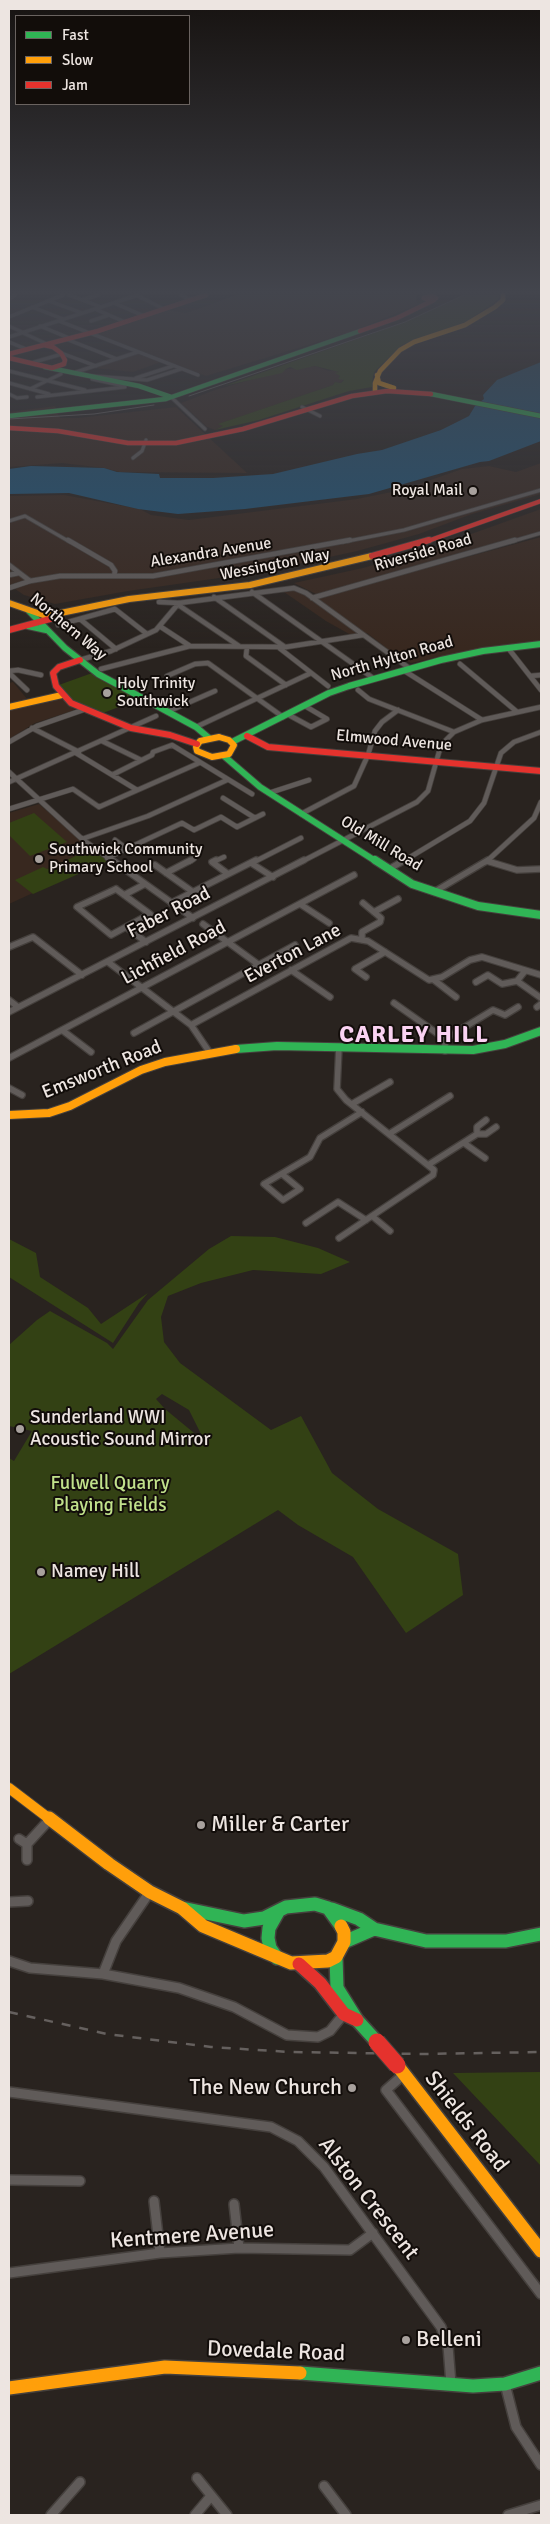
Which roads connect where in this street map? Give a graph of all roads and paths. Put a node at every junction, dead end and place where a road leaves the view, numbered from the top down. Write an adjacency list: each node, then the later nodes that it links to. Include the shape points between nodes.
1 (38, 413): 5 (main road)
2 (180, 413): 8 (street)
3 (288, 413): 8 (main road)
4 (314, 413): 6 (street)
5 (9, 416)
6 (320, 416)
7 (9, 427): 9 (main road, via 48,428)
8 (205, 435): 9 (main road)
9 (146, 442): 10 (street, via 141,453)
10 (133, 458)
11 (541, 490): 18 (street, Alexandra Avenue, via 417,527 171,574)
12 (541, 503): 27 (main road, Wessington Way, via 410,547 272,580 208,591 121,600 50,616); 32 (main road, Wessington Way, via 434,543 348,566 236,590 97,608)
13 (9, 521): 18 (street, via 25,516 111,565)
14 (541, 534): 23 (street, Riverside Road)
15 (9, 565): 16 (street)
16 (19, 573): 17 (street); 19 (street)
17 (9, 576)
18 (114, 576): 19 (street, Alexandra Avenue, via 67,575)
19 (30, 581): 20 (street, Alexandra Avenue)
20 (9, 588)
21 (252, 592): 22 (street); 23 (street, via 289,587); 36 (street)
22 (214, 597): 26 (street); 42 (street)
23 (312, 598): 35 (street)
24 (159, 602): 26 (street)
25 (9, 603): 27 (main road, Northern Way)
26 (178, 604): 31 (street); 39 (street)
27 (29, 612): 30 (main road, via 31,620); 32 (main road, Northern Way)
28 (80, 618): 29 (street); 34 (street, via 115,609); 44 (street)
29 (58, 625)
30 (24, 626): 32 (main road, Wessington Way); 33 (main road, Wessington Way)
31 (161, 626): 34 (street); 38 (street)
32 (44, 627): 45 (main road, Northern Way)
33 (9, 630)
34 (147, 634): 44 (street)
35 (363, 635): 36 (street); 48 (street)
36 (324, 642): 42 (street); 55 (street)
37 (541, 644): 43 (main road, North Hylton Road)
38 (190, 646): 39 (street); 47 (street)
39 (240, 647): 40 (street)
40 (247, 647): 41 (street); 56 (street, via 246,656)
41 (278, 647): 42 (street); 50 (street)
42 (286, 647)
43 (508, 648): 48 (main road, North Hylton Road); 54 (street)
44 (116, 649): 45 (street)
45 (80, 660): 62 (main road, via 52,673); 70 (main road, Northern Way)
46 (460, 664): 69 (street)
47 (101, 669)
48 (406, 669): 55 (main road, North Hylton Road); 72 (street)
49 (9, 672): 51 (street, via 18,670); 58 (street)
50 (311, 673): 56 (street); 57 (street)
51 (42, 675)
52 (541, 675): 54 (street)
53 (167, 676): 63 (street, via 195,664 208,663)
54 (530, 676): 60 (street)
55 (373, 678): 64 (main road, North Hylton Road, via 329,693)
56 (286, 685): 63 (street)
57 (328, 686)
58 (28, 690)
59 (358, 690): 68 (street, via 369,699)
60 (541, 690)
61 (215, 691): 70 (street)
62 (62, 695): 65 (main road); 67 (main road)
63 (260, 698): 71 (street); 73 (street)
64 (304, 706): 71 (main road, North Hylton Road); 71 (street, via 327,719 311,727)
65 (9, 707)
66 (541, 707): 69 (street)
67 (83, 710): 74 (street); 75 (main road)
68 (398, 710): 76 (street); 85 (street, via 375,731)
69 (516, 711): 72 (street)
70 (162, 714): 73 (main road, Northern Way); 75 (street)
71 (285, 716): 78 (main road, North Hylton Road)
72 (482, 720): 76 (street)
73 (196, 727): 79 (main road, Northern Way)
74 (32, 728): 80 (street); 84 (street)
75 (131, 728): 81 (street); 83 (main road)
76 (454, 732): 88 (street, Faber Road, via 445,741)
77 (541, 732): 90 (street, via 514,742 501,753)
78 (246, 736): 82 (main road, North Hylton Road); 85 (main road, Elmwood Avenue, via 268,747)
79 (209, 738): 82 (main road, via 224,738); 83 (main road)
80 (9, 742)
81 (102, 742): 84 (street); 87 (street)
82 (232, 742): 86 (main road, via 234,748)
83 (197, 744): 86 (main road, via 197,751 206,756)
84 (78, 753): 93 (street); 94 (street)
85 (368, 755): 88 (main road, Elmwood Avenue); 106 (street, via 354,786)
86 (224, 756): 99 (main road, Old Mill Road)
87 (141, 760): 89 (street, via 172,745); 93 (street)
88 (436, 762): 90 (main road, Elmwood Avenue); 111 (street, Faber Road, via 428,791 417,802)
89 (199, 763): 95 (street); 98 (street)
90 (495, 767): 91 (main road, Elmwood Avenue); 119 (street, via 484,803 470,821)
91 (541, 771)
92 (9, 772): 94 (street)
93 (114, 774): 98 (street)
94 (18, 780): 97 (street); 102 (street)
95 (227, 780): 100 (street); 109 (street, via 148,816)
96 (310, 780): 99 (street)
97 (9, 782)
98 (137, 790): 102 (street, via 99,807 73,789)
99 (269, 793): 106 (main road, Old Mill Road)
100 (252, 794)
101 (223, 798): 107 (street)
102 (39, 800): 104 (street); 109 (street)
103 (541, 802): 116 (street, via 534,818 521,833)
104 (9, 809)
105 (263, 814): 107 (street)
106 (301, 814): 111 (main road, Old Mill Road)
107 (255, 818): 112 (street, via 237,827 221,817 194,830 182,823)
108 (301, 838): 117 (street)
109 (82, 839): 114 (street)
110 (115, 840): 112 (street)
111 (343, 841): 119 (main road, Old Mill Road); 124 (street, Faber Road)
112 (127, 849): 114 (street)
113 (224, 857): 122 (street, via 212,862)
114 (107, 858): 125 (street)
115 (194, 860): 121 (street)
116 (487, 861): 120 (street, via 517,870); 127 (street)
117 (251, 863): 122 (street); 124 (street)
118 (155, 865): 121 (street)
119 (389, 869): 127 (main road, Old Mill Road, via 412,884)
120 (541, 869)
121 (166, 873): 126 (street)
122 (228, 874): 126 (street)
123 (354, 875): 132 (street, Lichfield Road)
124 (273, 877): 135 (street, Faber Road)
125 (145, 884): 128 (street); 130 (street)
126 (193, 892): 130 (street)
127 (434, 892): 134 (main road, Old Mill Road, via 478,906)
128 (124, 895): 138 (street, via 150,914); 138 (street, via 116,889 77,907 111,934)
129 (398, 898): 133 (street)
130 (172, 903): 135 (street)
131 (363, 903): 133 (street)
132 (300, 904): 137 (street); 140 (street, Lichfield Road)
133 (374, 912): 139 (street, via 381,918 380,922 362,932)
134 (541, 916)
135 (193, 918): 141 (street, Faber Road)
136 (203, 924): 140 (street)
137 (329, 924)
138 (126, 927): 141 (street)
139 (362, 938): 144 (street, Everton Lane); 147 (street, Everton Lane, via 351,938)
140 (227, 941): 146 (street); 155 (street, Lichfield Road)
141 (146, 942): 145 (street, Faber Road)
142 (295, 945): 146 (street)
143 (9, 947): 149 (street, via 33,937)
144 (384, 952): 151 (street, via 356,969); 152 (street, Everton Lane, via 421,977)
145 (108, 962): 149 (street, Faber Road); 155 (street)
146 (260, 965): 164 (street)
147 (291, 970): 156 (street); 165 (street, Everton Lane)
148 (526, 970): 150 (street); 152 (street, via 482,957); 153 (street)
149 (82, 975): 161 (street, Faber Road)
150 (541, 975)
151 (366, 977)
152 (434, 980): 157 (street, Everton Lane)
153 (517, 981): 154 (street, via 502,984 488,976); 158 (street)
154 (476, 982)
155 (141, 987): 164 (street); 166 (street, Lichfield Road)
156 (330, 997)
157 (456, 997)
158 (541, 998)
159 (9, 1000): 161 (street)
160 (394, 1003): 169 (street)
161 (18, 1007): 163 (street, Faber Road)
162 (518, 1007): 169 (street, via 505,1015 493,1010)
163 (9, 1012)
164 (174, 1012): 165 (street); 168 (street)
165 (191, 1025): 172 (street)
166 (62, 1030): 171 (street); 173 (street, Lichfield Road)
167 (538, 1032): 169 (main road, Emsworth Road, via 505,1044 473,1050)
168 (134, 1033)
169 (446, 1045): 170 (main road, Emsworth Road)
170 (339, 1048): 172 (main road, Emsworth Road, via 277,1046); 178 (street, via 337,1089)
171 (91, 1052)
172 (210, 1053): 180 (main road, Emsworth Road, via 141,1070 49,1113)
173 (9, 1058)
174 (390, 1082): 178 (street)
175 (9, 1088): 176 (street)
176 (22, 1095)
177 (450, 1096): 183 (street)
178 (352, 1104): 179 (street)
179 (362, 1112): 183 (street); 188 (street, via 320,1138 310,1157)
180 (9, 1115)
181 (486, 1120): 184 (street, via 477,1127)
182 (496, 1127): 184 (street, via 486,1134)
183 (389, 1134): 187 (street)
184 (477, 1134): 185 (street)
185 (464, 1142): 186 (street); 187 (street)
186 (485, 1158)
187 (428, 1165): 189 (street, via 434,1170 433,1175)
188 (282, 1174): 188 (street, via 264,1184 283,1200 300,1189)
189 (372, 1216): 190 (street); 192 (street)
190 (366, 1220): 191 (street, via 338,1202); 193 (street)
191 (306, 1223)
192 (390, 1231)
193 (340, 1238)
194 (9, 1788): 195 (main road)
195 (50, 1819): 197 (street); 199 (main road)
196 (19, 1839): 197 (street)
197 (27, 1844): 198 (street)
198 (27, 1860)
199 (150, 1892): 202 (main road); 212 (street, via 116,1941)
200 (28, 1901): 201 (street)
201 (9, 1902)
202 (182, 1908): 204 (main road, via 244,1921 256,1921); 209 (main road, via 203,1926)
203 (328, 1908): 204 (main road, via 301,1904); 205 (main road); 207 (main road, via 340,1922)
204 (278, 1912): 209 (main road, via 269,1928 268,1938)
205 (374, 1929): 206 (main road, via 426,1941 506,1941); 207 (main road)
206 (541, 1934)
207 (344, 1942): 208 (main road)
208 (336, 1957): 211 (main road, via 320,1963); 214 (main road, via 337,1988)
209 (277, 1958): 211 (main road)
210 (9, 1961): 212 (street, via 30,1968)
211 (299, 1964): 213 (main road, via 320,1983)
212 (103, 1974): 213 (street, via 179,1988 234,2007 288,2035 318,2037 330,2031)
213 (344, 2014): 214 (main road)
214 (356, 2020): 215 (main road, Shields Road, bridge)
215 (401, 2070): 223 (main road, Shields Road); 226 (street, via 386,2090)
216 (9, 2092): 221 (street, Alston Crescent, via 272,2127 298,2141 324,2167)
217 (9, 2180): 218 (street)
218 (80, 2181)
219 (154, 2201): 224 (street)
220 (234, 2204): 222 (street)
221 (373, 2232): 222 (street, Kentmere Avenue, via 350,2250); 228 (street, Alston Crescent, via 441,2327 448,2346)
222 (239, 2248): 224 (street, Kentmere Avenue)
223 (541, 2250)
224 (160, 2253): 225 (street, Kentmere Avenue)
225 (9, 2273)
226 (541, 2294)
227 (541, 2372): 229 (main road, Dovedale Road)
228 (451, 2384): 229 (main road, Dovedale Road); 230 (main road, Dovedale Road, via 324,2373 165,2367)
229 (505, 2384): 231 (street, via 516,2427)
230 (9, 2388)
231 (541, 2465)
232 (197, 2478): 235 (street)
233 (80, 2482): 237 (street)
234 (324, 2486): 240 (street)
235 (211, 2496): 238 (street); 239 (street)
236 (541, 2505): 241 (street)
237 (50, 2515)
238 (195, 2515)
239 (227, 2515)
240 (346, 2515)
241 (508, 2515)

